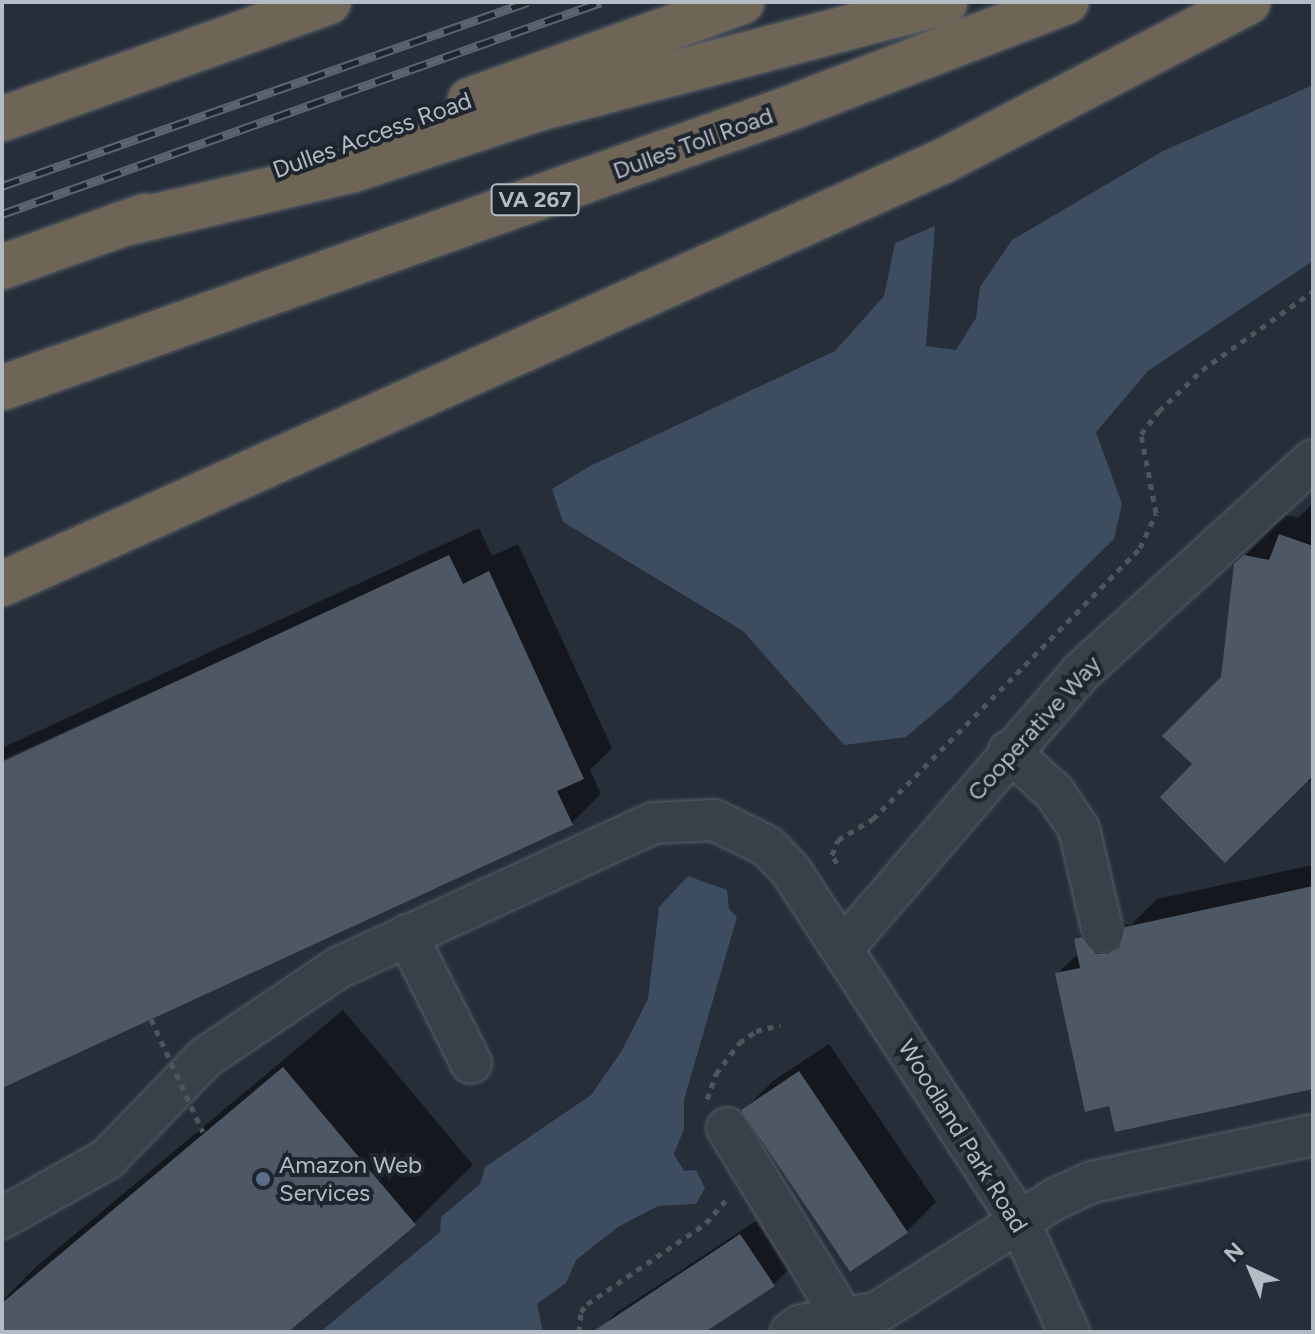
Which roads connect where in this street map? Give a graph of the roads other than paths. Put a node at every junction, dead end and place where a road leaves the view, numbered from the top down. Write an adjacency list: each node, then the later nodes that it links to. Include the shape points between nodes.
1 (329, 2): 6 (highway)
2 (742, 2): 7 (highway, Dulles Access Road)
3 (945, 2): 7 (highway, via 522,113 353,170)
4 (1066, 2): 9 (highway, Dulles Toll Road / VA 267, via 790,108)
5 (1248, 2): 11 (highway, via 943,161)
6 (2, 119)
7 (119, 225): 8 (highway, Dulles Access Road)
8 (2, 267)
9 (2, 388)
10 (1313, 460): 12 (street, Cooperative Way, via 1081,672)
11 (2, 584)
12 (1009, 751): 13 (street, via 1055,793 1079,829); 15 (street, Cooperative Way)
13 (1103, 932)
14 (407, 935): 15 (street, Woodland Park Road, via 562,847 694,818 732,824 779,857); 16 (street); 19 (street, Woodland Park Road, via 322,978 206,1057 107,1159)
15 (843, 948): 20 (street, Woodland Park Road)
16 (471, 1063)
17 (716, 1119): 21 (street, via 832,1300)
18 (1313, 1135): 20 (street, via 1092,1182)
19 (6, 1206)
20 (1019, 1221): 21 (street, via 876,1313); 23 (street, Woodland Park Road)
21 (839, 1326): 22 (street)
22 (791, 1332)
23 (1069, 1332)

